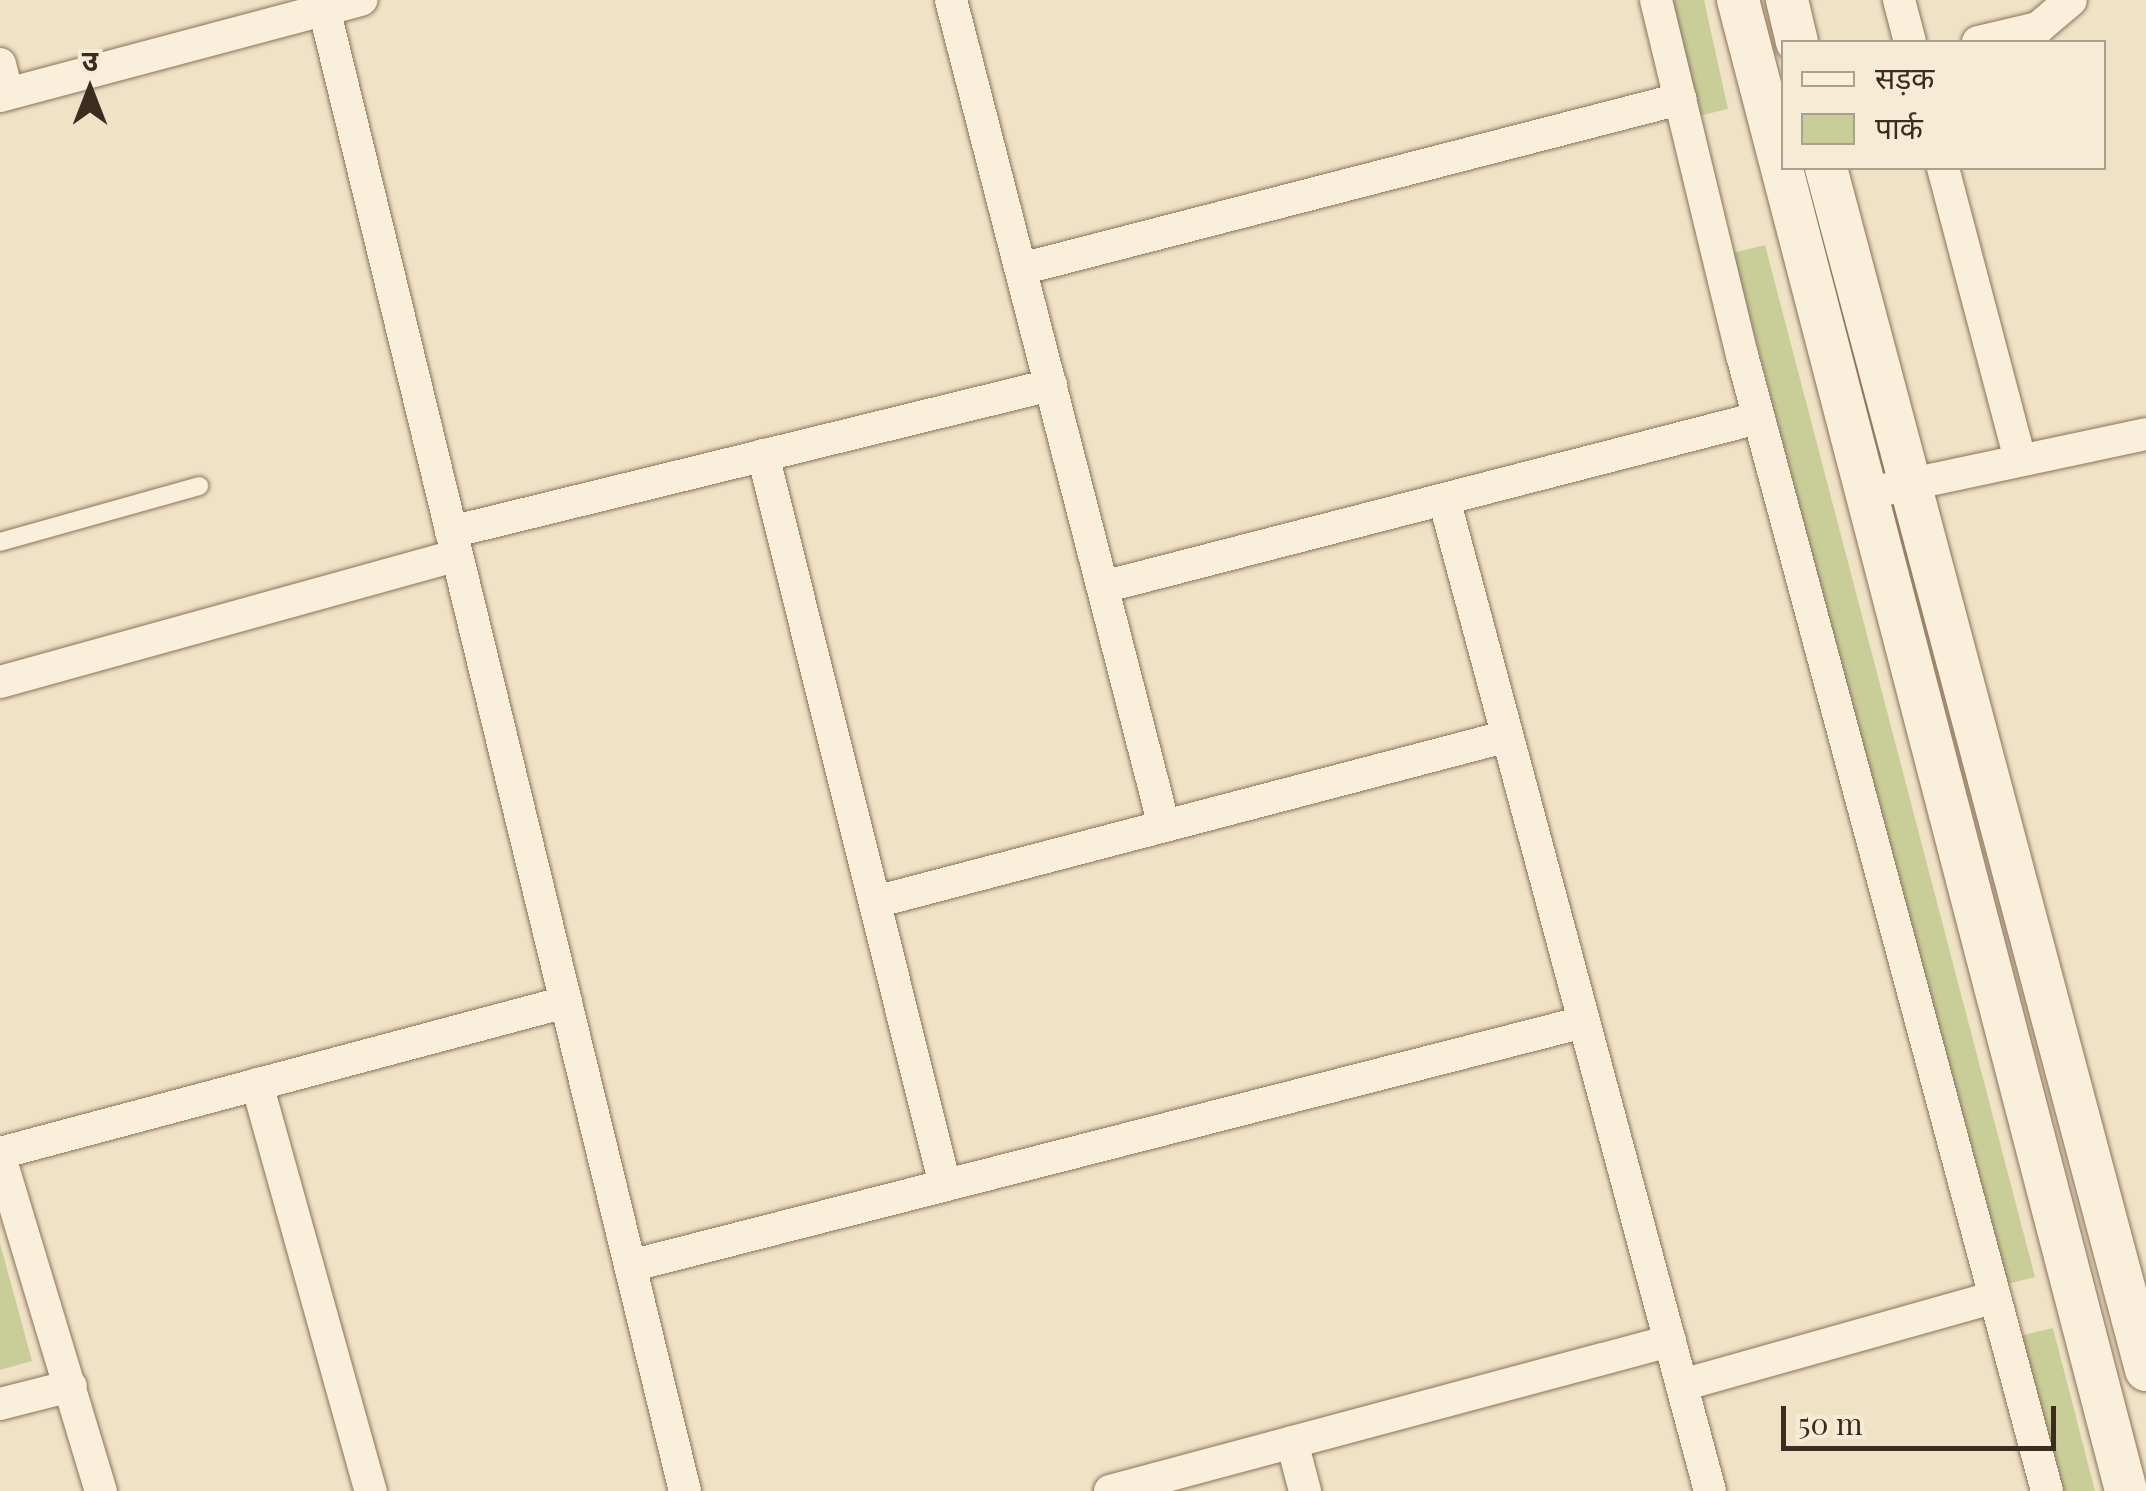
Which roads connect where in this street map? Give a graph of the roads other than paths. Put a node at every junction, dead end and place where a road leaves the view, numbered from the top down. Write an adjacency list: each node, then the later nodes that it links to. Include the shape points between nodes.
1 (361, 0): 8 (street)
2 (951, 0): 18 (street)
3 (1656, 0): 13 (street)
4 (1738, 0): 14 (street)
5 (1787, 0): 9 (street)
6 (1899, 0): 10 (street)
7 (2067, 2): 11 (street, via 2038,28)
8 (323, 5): 12 (street); 29 (street)
9 (1797, 40)
10 (1909, 40)
11 (1987, 40)
12 (2, 84)
13 (1680, 99): 18 (street); 20 (street)
14 (1781, 169)
15 (1781, 170): 26 (street)
16 (1827, 170): 24 (street)
17 (1944, 170): 23 (street)
18 (1021, 270): 19 (street)
19 (1051, 385): 22 (street); 30 (street)
20 (1758, 418): 27 (street); 41 (street)
21 (2146, 434): 23 (street)
22 (763, 455): 29 (street); 34 (street)
23 (2018, 455): 24 (street)
24 (1910, 482): 26 (street); 43 (street)
25 (199, 486): 28 (lane)
26 (1864, 494): 55 (street)
27 (1444, 499): 30 (street); 32 (street)
28 (0, 542)
29 (454, 543): 31 (street); 35 (street)
30 (1103, 587): 33 (street)
31 (0, 682)
32 (1508, 736): 33 (street); 36 (street)
33 (1164, 826): 34 (street)
34 (874, 902): 39 (street)
35 (566, 1002): 37 (street); 40 (street)
36 (1584, 1022): 39 (street); 42 (street)
37 (257, 1084): 38 (street); 50 (street)
38 (0, 1154): 45 (street)
39 (945, 1185): 40 (street)
40 (630, 1266): 48 (street)
41 (1995, 1297): 44 (street); 54 (street)
42 (1670, 1341): 44 (street); 47 (street)
43 (2146, 1370)
44 (1682, 1385): 53 (street)
45 (70, 1386): 46 (street); 49 (street)
46 (0, 1404)
47 (1292, 1442): 51 (street); 52 (street)
48 (678, 1489)
49 (101, 1491)
50 (371, 1491)
51 (1110, 1491)
52 (1305, 1491)
53 (1710, 1491)
54 (2047, 1491)
55 (2126, 1491)

